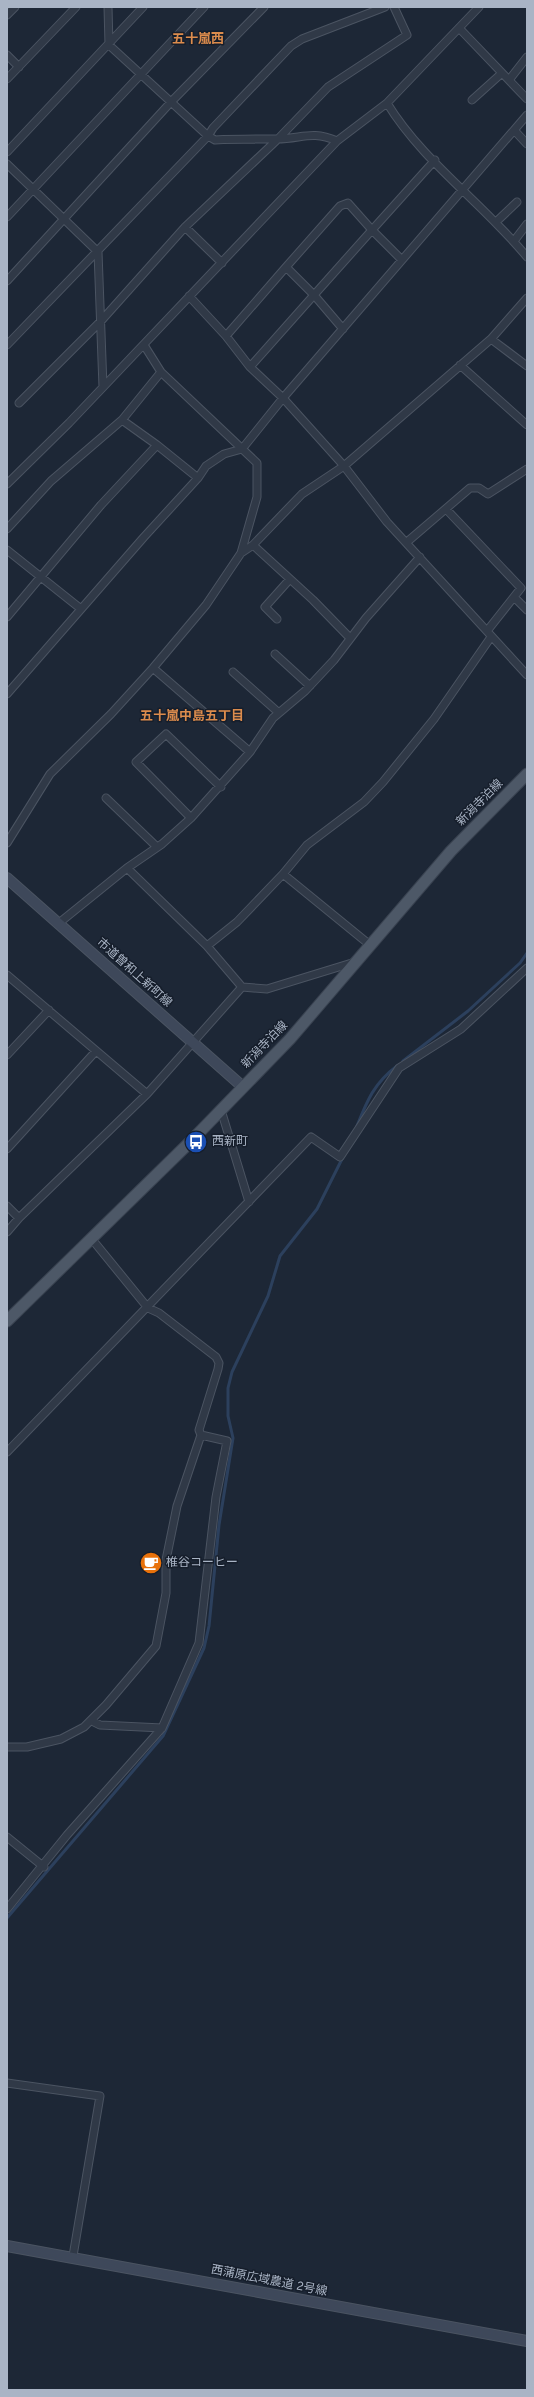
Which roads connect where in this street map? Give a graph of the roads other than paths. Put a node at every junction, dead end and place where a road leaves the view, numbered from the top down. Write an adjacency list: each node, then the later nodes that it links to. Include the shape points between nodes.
1 (15, 7): 10 (street)
2 (76, 7): 15 (street)
3 (108, 7): 12 (street)
4 (143, 7): 12 (street)
5 (204, 7): 17 (street)
6 (264, 7): 22 (street)
7 (385, 7): 26 (street, via 302,39 291,46)
8 (394, 7): 27 (street, via 407,35 328,87)
9 (479, 7): 11 (street)
10 (7, 15)
11 (459, 28): 16 (street); 23 (street)
12 (110, 45): 17 (street); 30 (street)
13 (7, 55): 15 (street)
14 (527, 57): 19 (street)
15 (19, 67): 18 (street)
16 (502, 73): 19 (street); 20 (street)
17 (141, 74): 22 (street); 33 (street)
18 (7, 79)
19 (509, 80): 21 (street)
20 (472, 100)
21 (527, 100)
22 (171, 102): 26 (street); 37 (street)
23 (387, 103): 28 (street); 31 (street, via 400,124)
24 (527, 115): 25 (street)
25 (514, 130): 29 (street); 34 (street)
26 (208, 136): 27 (street, via 215,140); 43 (street)
27 (278, 139): 28 (street, via 313,134); 40 (street)
28 (337, 141): 46 (street)
29 (527, 144)
30 (7, 152)
31 (435, 160): 34 (street); 41 (street)
32 (7, 164): 33 (street)
33 (34, 189): 36 (street); 37 (street)
34 (462, 189): 38 (street); 45 (street)
35 (517, 202): 38 (street)
36 (7, 217)
37 (65, 219): 43 (street); 48 (street)
38 (496, 222): 42 (street)
39 (527, 224): 42 (street)
40 (185, 227): 46 (street); 52 (street)
41 (372, 230): 45 (street); 47 (street, via 348,203 340,206); 49 (street)
42 (514, 241): 44 (street)
43 (98, 252): 52 (street); 56 (street)
44 (527, 257)
45 (402, 260): 53 (street)
46 (222, 263): 50 (street)
47 (286, 267): 49 (street); 54 (street)
48 (7, 281)
49 (314, 295): 53 (street); 60 (street)
50 (189, 296): 54 (street); 57 (street)
51 (527, 298): 55 (street)
52 (101, 321): 62 (street); 64 (street)
53 (343, 328): 63 (street)
54 (226, 336): 60 (street)
55 (491, 339): 58 (street); 59 (street)
56 (7, 345)
57 (144, 345): 61 (street); 62 (street)
58 (460, 365): 66 (street); 69 (street)
59 (527, 366)
60 (250, 368): 63 (street)
61 (161, 372): 65 (street); 68 (street)
62 (103, 387): 72 (street)
63 (283, 398): 68 (street); 69 (street)
64 (20, 403)
65 (122, 420): 67 (street); 74 (street, via 51,481)
66 (527, 425)
67 (157, 445): 71 (street); 80 (street, via 101,505)
68 (242, 449): 71 (street, via 224,454 206,466); 78 (street, via 257,463 257,497)
69 (344, 466): 75 (street, via 387,522); 76 (street, via 302,494)
70 (527, 469): 73 (street, via 488,494 479,488 470,488)
71 (198, 478): 83 (street)
72 (7, 484)
73 (446, 509): 75 (street); 82 (street, via 521,588)
74 (7, 529)
75 (407, 542): 79 (street)
76 (253, 545): 78 (street); 81 (street)
77 (7, 550): 80 (street)
78 (241, 553): 90 (street, via 206,605)
79 (420, 557): 87 (street); 88 (street)
80 (41, 578): 83 (street); 85 (street)
81 (290, 579): 86 (street, via 265,607); 88 (street)
82 (514, 597): 84 (street); 87 (street)
83 (81, 609): 94 (street)
84 (527, 610)
85 (7, 617)
86 (277, 619)
87 (489, 634): 92 (street); 104 (street, via 434,719 384,782 364,802 307,845)
88 (350, 638): 93 (street)
89 (275, 654): 93 (street)
90 (154, 668): 96 (street); 101 (street, via 50,774)
91 (233, 672): 95 (street)
92 (527, 674)
93 (310, 686): 95 (street)
94 (7, 694)
95 (279, 713): 96 (street)
96 (250, 752): 98 (street)
97 (527, 774): 107 (main road, 新潟寺泊線, via 451,851)
98 (221, 787): 100 (street); 100 (street, via 166,734 136,762)
99 (106, 798): 102 (street)
100 (191, 818): 102 (street)
101 (7, 842)
102 (157, 847): 103 (street)
103 (127, 868): 106 (street); 108 (street)
104 (283, 874): 107 (street); 108 (street, via 236,922)
105 (8, 881): 106 (street, 市道曽和上新町線)
106 (59, 923): 114 (street, 市道曽和上新町線)
107 (370, 945): 109 (main road, 新潟寺泊線)
108 (207, 946): 112 (street)
109 (357, 961): 112 (street, via 268,989); 117 (main road, 新潟寺泊線, via 290,1039)
110 (527, 968): 121 (street, via 461,1029 399,1068 340,1157 311,1137)
111 (7, 975): 113 (street)
112 (242, 987): 114 (street)
113 (49, 1010): 115 (street); 116 (street)
114 (192, 1042): 117 (street, 市道曽和上新町線); 118 (street)
115 (96, 1051): 118 (street); 120 (street)
116 (7, 1055)
117 (243, 1087): 119 (main road, 新潟寺泊線)
118 (147, 1094): 123 (street)
119 (221, 1110): 121 (street); 125 (main road, 新潟寺泊線)
120 (7, 1149)
121 (249, 1202): 126 (street)
122 (7, 1206): 123 (street)
123 (19, 1218): 124 (street)
124 (7, 1232)
125 (91, 1238): 126 (street); 127 (main road, 新潟寺泊線)
126 (148, 1308): 128 (street, via 192,1337 216,1357 219,1363 199,1430); 129 (street)
127 (7, 1321)
128 (201, 1435): 130 (street, via 177,1506 166,1560 166,1593 156,1646); 131 (street, via 227,1441 216,1497 199,1643)
129 (7, 1452)
130 (92, 1721): 131 (street, via 100,1725); 132 (street, via 61,1739 27,1747)
131 (162, 1728): 134 (street, via 72,1830)
132 (7, 1747)
133 (7, 1837): 134 (street)
134 (44, 1866): 135 (street)
135 (7, 1909)
136 (7, 2083): 138 (street, via 100,2096)
137 (7, 2246): 138 (street, 西蒲原広域農道 2号線)
138 (73, 2256): 139 (street, 西蒲原広域農道 2号線)
139 (527, 2341)

